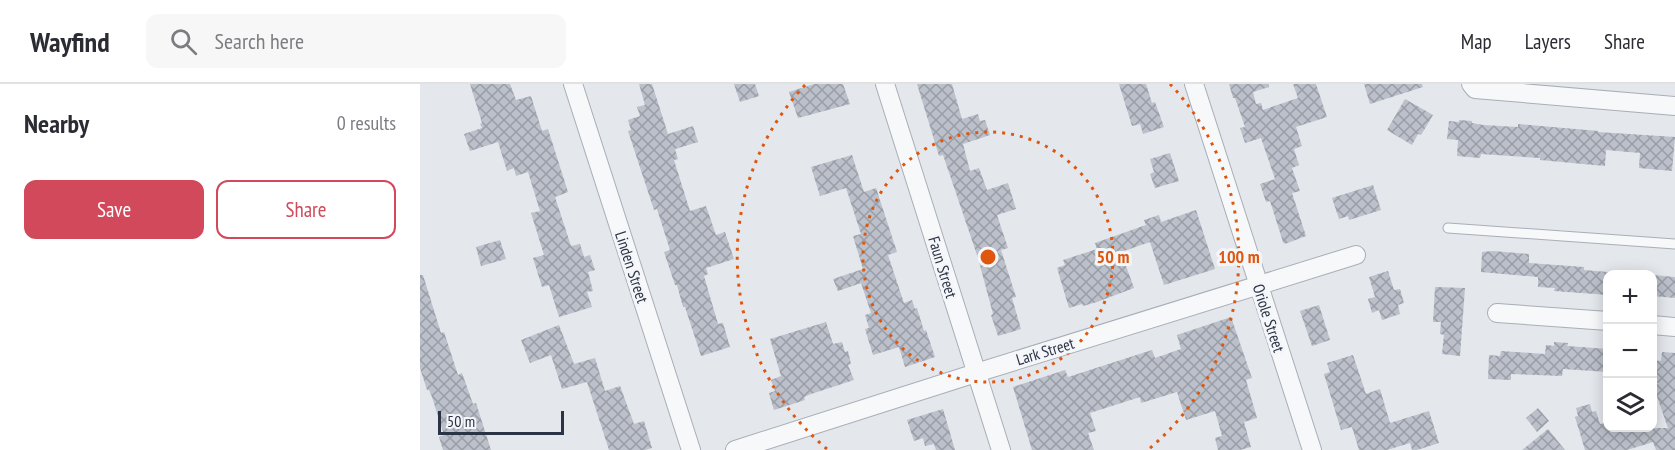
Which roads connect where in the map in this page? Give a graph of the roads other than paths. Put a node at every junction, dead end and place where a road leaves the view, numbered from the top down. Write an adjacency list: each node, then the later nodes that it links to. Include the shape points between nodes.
1 (573, 84): 15 (street, Linden Street)
2 (885, 84): 14 (street, Faun Street)
3 (1194, 84): 9 (street, Oriole Street)
4 (1471, 84): 5 (street, via 1474,88)
5 (1675, 106)
6 (1448, 228): 7 (lane)
7 (1675, 244)
8 (1356, 255): 9 (street, Lark Street)
9 (1258, 284): 14 (street, Lark Street); 18 (street, Oriole Street)
10 (1497, 313): 11 (street)
11 (1603, 321)
12 (1657, 325): 13 (street)
13 (1675, 327)
14 (976, 373): 16 (street, Lark Street); 17 (street, Faun Street)
15 (691, 450)
16 (735, 450)
17 (1001, 450)
18 (1312, 450)

